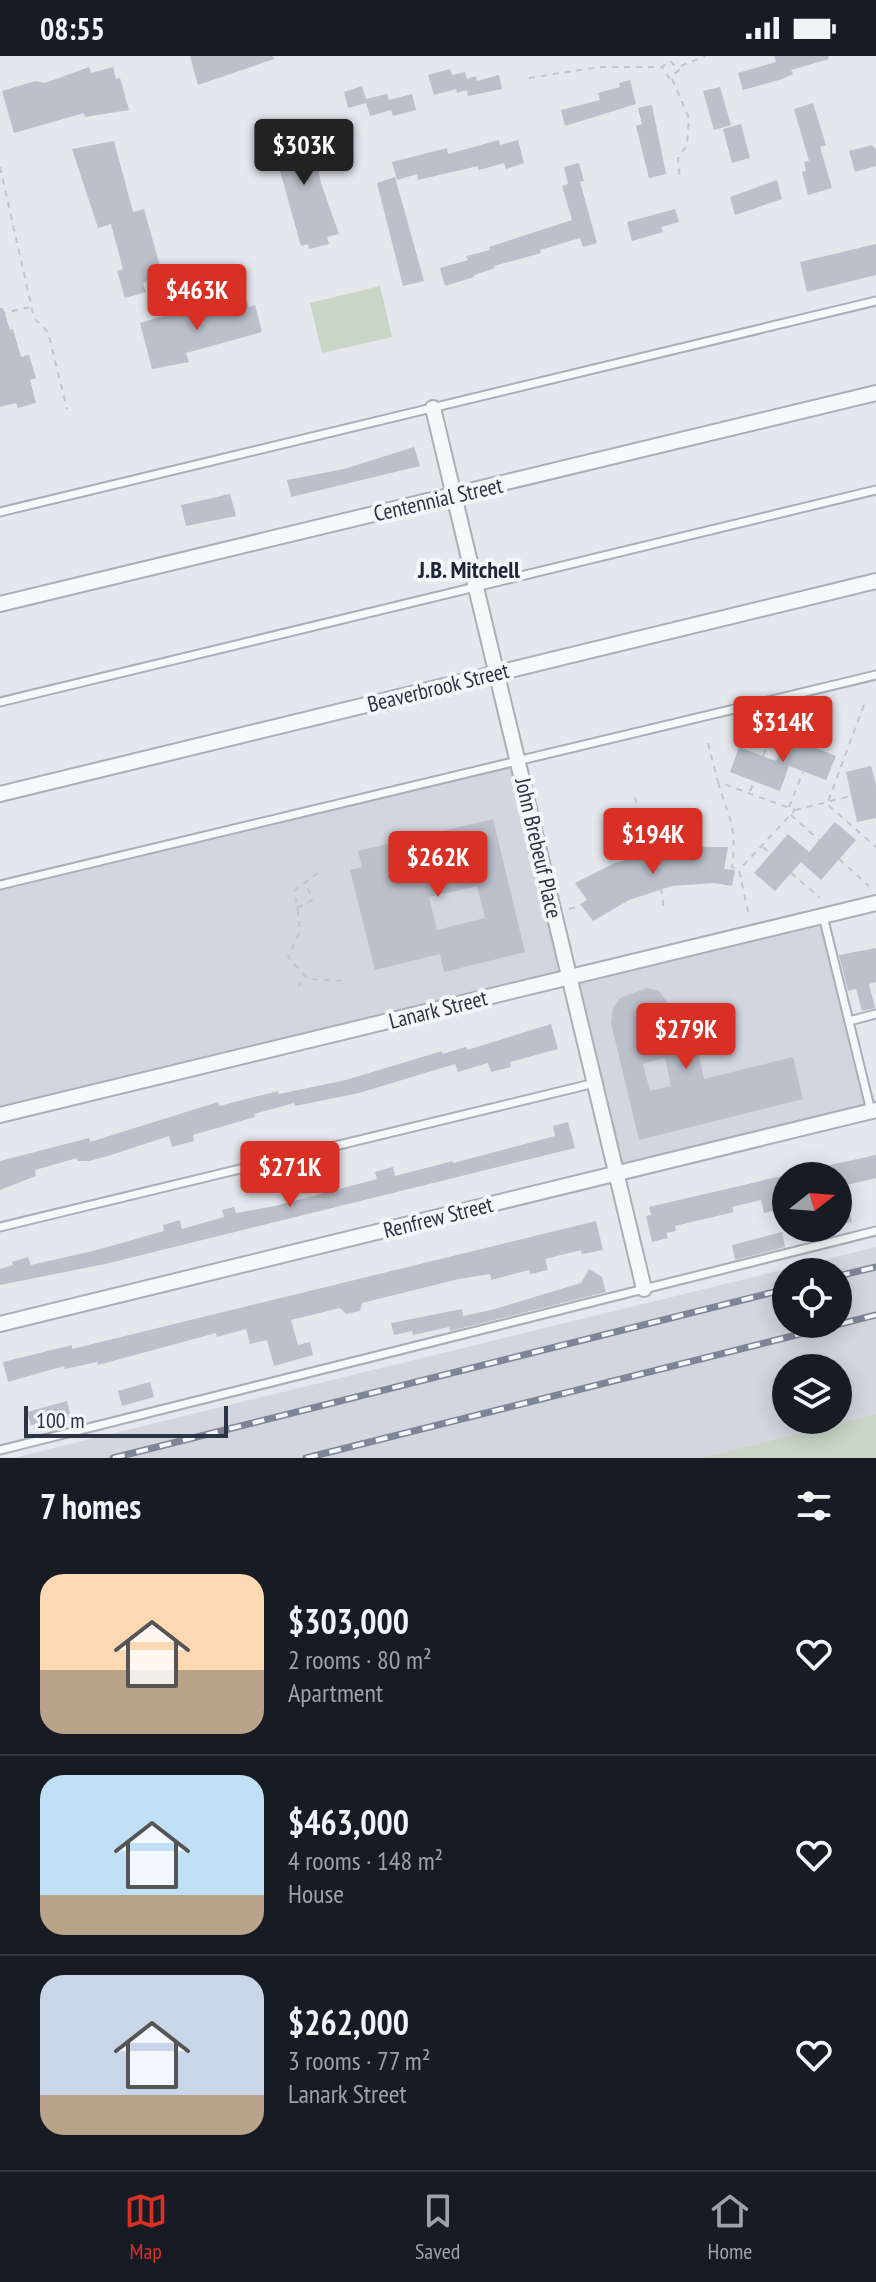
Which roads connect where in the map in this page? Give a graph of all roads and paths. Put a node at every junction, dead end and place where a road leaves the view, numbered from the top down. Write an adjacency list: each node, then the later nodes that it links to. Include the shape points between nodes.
1 (669, 56): 3 (path)
2 (705, 56): 5 (path)
3 (670, 61): 4 (path); 5 (path)
4 (662, 67): 6 (path, via 664,75); 7 (path, via 599,67)
5 (678, 67): 6 (path)
6 (672, 77): 9 (path, via 689,118 687,145 678,159)
7 (529, 78)
8 (0, 167): 11 (path)
9 (680, 180)
10 (876, 301): 14 (lane)
11 (31, 307): 12 (path); 15 (path, via 48,332)
12 (0, 314)
13 (876, 393): 17 (street, Centennial Street)
14 (433, 408): 17 (street, John Brebeuf Place); 18 (lane)
15 (67, 409)
16 (876, 490): 20 (lane)
17 (455, 495): 20 (street, John Brebeuf Place); 21 (street, Centennial Street)
18 (0, 512)
19 (876, 581): 22 (street, Beaverbrook Street)
20 (477, 587): 22 (street, John Brebeuf Place); 24 (lane)
21 (0, 604)
22 (497, 673): 31 (street, John Brebeuf Place); 36 (street, Beaverbrook Street)
23 (876, 675): 31 (lane)
24 (0, 702)
25 (864, 705): 39 (path)
26 (824, 715): 29 (path)
27 (774, 727): 30 (path)
28 (708, 743): 33 (path)
29 (812, 746)
30 (763, 756)
31 (518, 761): 55 (lane); 67 (street, John Brebeuf Place)
32 (803, 772): 40 (path)
33 (718, 782): 35 (path); 50 (path, via 734,827)
34 (754, 782): 35 (path)
35 (750, 792): 40 (path)
36 (0, 794)
37 (851, 796): 39 (path)
38 (635, 797): 46 (path)
39 (828, 802): 41 (path); 45 (path)
40 (789, 807): 41 (path)
41 (795, 810): 42 (path)
42 (791, 815): 43 (path); 44 (path)
43 (819, 840)
44 (762, 846): 47 (path); 51 (path)
45 (876, 847)
46 (646, 853)
47 (771, 854)
48 (839, 859): 56 (path)
49 (725, 866): 50 (path)
50 (732, 867): 51 (path)
51 (739, 870): 64 (path)
52 (318, 873): 54 (path)
53 (791, 873): 58 (path)
54 (304, 881): 61 (path, via 295,890); 61 (path, via 312,900)
55 (0, 885)
56 (869, 886)
57 (661, 888): 63 (path)
58 (820, 898)
59 (876, 903): 65 (street, Lanark Street)
60 (581, 906): 62 (path)
61 (297, 908): 66 (path, via 300,931 288,957)
62 (569, 909)
63 (664, 910)
64 (749, 916)
65 (823, 916): 67 (street, Lanark Street); 71 (lane)
66 (303, 976): 68 (path, via 327,983); 69 (path)
67 (570, 978): 72 (street, John Brebeuf Place); 74 (street, Lanark Street)
68 (344, 981)
69 (299, 987)
70 (876, 1014): 71 (lane)
71 (849, 1021): 73 (lane)
72 (595, 1083): 75 (street, John Brebeuf Place); 76 (lane)
73 (873, 1111): 75 (street, Renfrew Street)
74 (0, 1115)
75 (617, 1174): 78 (street, John Brebeuf Place); 79 (street, Renfrew Street)
76 (0, 1227)
77 (876, 1231): 78 (lane)
78 (644, 1289): 80 (lane)
79 (0, 1324)
80 (0, 1450)

